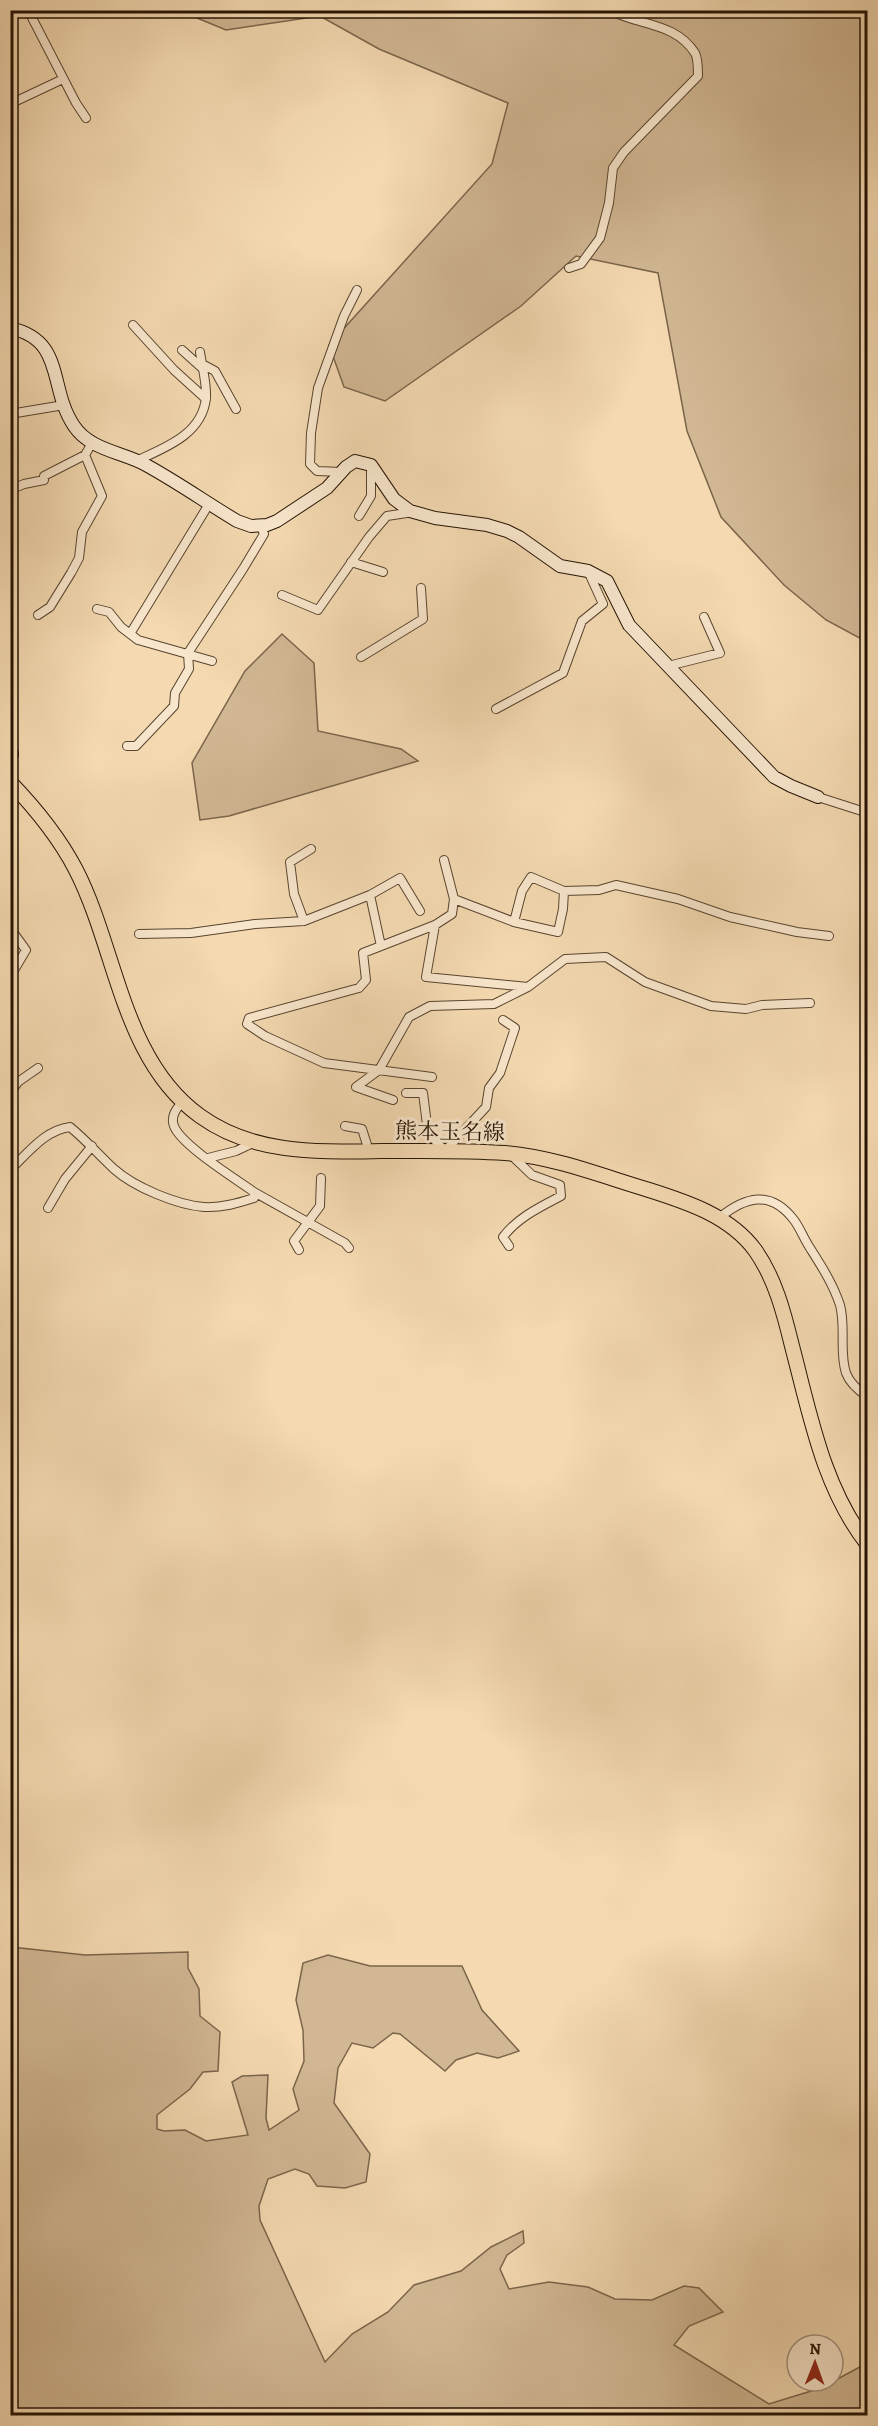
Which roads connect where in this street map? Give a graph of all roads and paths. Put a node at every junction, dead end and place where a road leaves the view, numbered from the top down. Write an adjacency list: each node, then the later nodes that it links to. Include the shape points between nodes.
1 (28, 10): 3 (street)
2 (610, 10): 6 (street, via 677,35 696,54 698,76 613,168 600,238 582,264)
3 (63, 79): 4 (street); 5 (street)
4 (10, 104)
5 (86, 117)
6 (568, 268)
7 (357, 290): 21 (street, via 318,388 311,433 310,464 317,471)
8 (133, 325): 13 (street)
9 (10, 328): 14 (street, via 35,336 46,348)
10 (182, 350): 12 (street)
11 (200, 352): 12 (street)
12 (202, 366): 13 (street); 15 (street, via 215,370)
13 (206, 399): 19 (street, via 196,423 177,442)
14 (64, 405): 16 (street); 17 (street, via 75,427)
15 (236, 409)
16 (10, 414)
17 (92, 443): 18 (street); 19 (street)
18 (85, 455): 22 (street, via 44,476 44,480); 33 (street, via 102,496 82,532 79,558 71,573 50,607)
19 (136, 461): 23 (street)
20 (371, 465): 21 (street, via 355,461); 24 (street, via 394,499); 25 (street, via 371,496)
21 (341, 472): 26 (street, via 327,488 278,521)
22 (10, 490)
23 (209, 504): 26 (street, via 237,521); 35 (street)
24 (413, 512): 27 (street, via 387,516); 28 (street, via 507,531 560,567)
25 (358, 516)
26 (261, 526): 36 (street, via 264,534)
27 (351, 562): 29 (street); 31 (street, via 318,610)
28 (588, 571): 39 (street, via 607,581 629,625); 40 (street, via 603,604 582,621 562,673)
29 (383, 572)
30 (421, 588): 37 (street, via 423,619)
31 (282, 596)
32 (96, 609): 35 (street, via 109,612)
33 (38, 615)
34 (704, 617): 39 (street, via 720,652)
35 (130, 634): 36 (street, via 138,640)
36 (188, 653): 38 (street); 42 (street, via 189,669 176,693 174,706 136,746)
37 (361, 657)
38 (212, 661)
39 (668, 666): 45 (street, via 774,777)
40 (496, 709)
41 (10, 744): 43 (street)
42 (127, 746)
43 (10, 761)
44 (10, 782): 70 (main road, 熊本玉名線, via 36,808 77,873 143,1045)
45 (818, 797): 46 (street)
46 (867, 813)
47 (311, 849): 53 (street, via 290,862 294,894)
48 (444, 860): 51 (street)
49 (564, 891): 54 (street, via 531,878 522,891); 54 (street, via 558,932); 58 (street, via 599,890 616,885 678,899 730,917)
50 (370, 895): 52 (street, via 400,878); 53 (street); 59 (street)
51 (454, 898): 54 (street); 55 (street, via 452,914)
52 (420, 910)
53 (304, 921): 57 (street, via 191,933)
54 (514, 922)
55 (435, 925): 59 (street); 61 (street, via 426,977)
56 (10, 928): 60 (street, via 26,950)
57 (139, 934)
58 (829, 936)
59 (381, 946): 65 (street, via 363,953 366,980 359,988 249,1018 248,1024 324,1063)
60 (10, 977)
61 (528, 987): 62 (street, via 566,959 606,957 645,982 711,1006 746,1009); 65 (street, via 494,1004 430,1006 409,1017)
62 (810, 1003)
63 (503, 1020): 75 (street, via 515,1028 500,1073 489,1088 486,1107)
64 (38, 1068): 67 (street)
65 (379, 1070): 66 (street); 69 (street, via 356,1087)
66 (432, 1077)
67 (10, 1093)
68 (406, 1093): 75 (street, via 423,1093 428,1133)
69 (393, 1100)
70 (183, 1101): 72 (main road, 熊本玉名線, via 199,1116); 77 (street, via 173,1113 173,1125 183,1140)
71 (345, 1126): 74 (street, via 362,1129)
72 (255, 1142): 74 (main road, 熊本玉名線, via 296,1151); 77 (street)
73 (92, 1146): 78 (street, via 70,1127 58,1129); 80 (street, via 116,1170 144,1188 176,1201 203,1207 227,1206 254,1198); 81 (street)
74 (369, 1151): 75 (main road, 熊本玉名線)
75 (445, 1151): 76 (main road, 熊本玉名線)
76 (508, 1153): 82 (main road, 熊本玉名線, via 568,1165 683,1201); 84 (street, via 532,1175 560,1185 561,1196 535,1209 508,1230 503,1237)
77 (208, 1158): 80 (street)
78 (10, 1170)
79 (321, 1178): 83 (street, via 320,1206)
80 (254, 1192): 83 (street)
81 (48, 1208)
82 (719, 1218): 87 (street, via 746,1200 759,1199 781,1208 794,1220 831,1281 842,1317 847,1375); 88 (main road, 熊本玉名線, via 754,1249 772,1280 830,1478 837,1497)
83 (309, 1222): 85 (street); 86 (street, via 294,1241)
84 (509, 1246)
85 (349, 1248)
86 (299, 1251)
87 (867, 1397)
88 (867, 1545)

